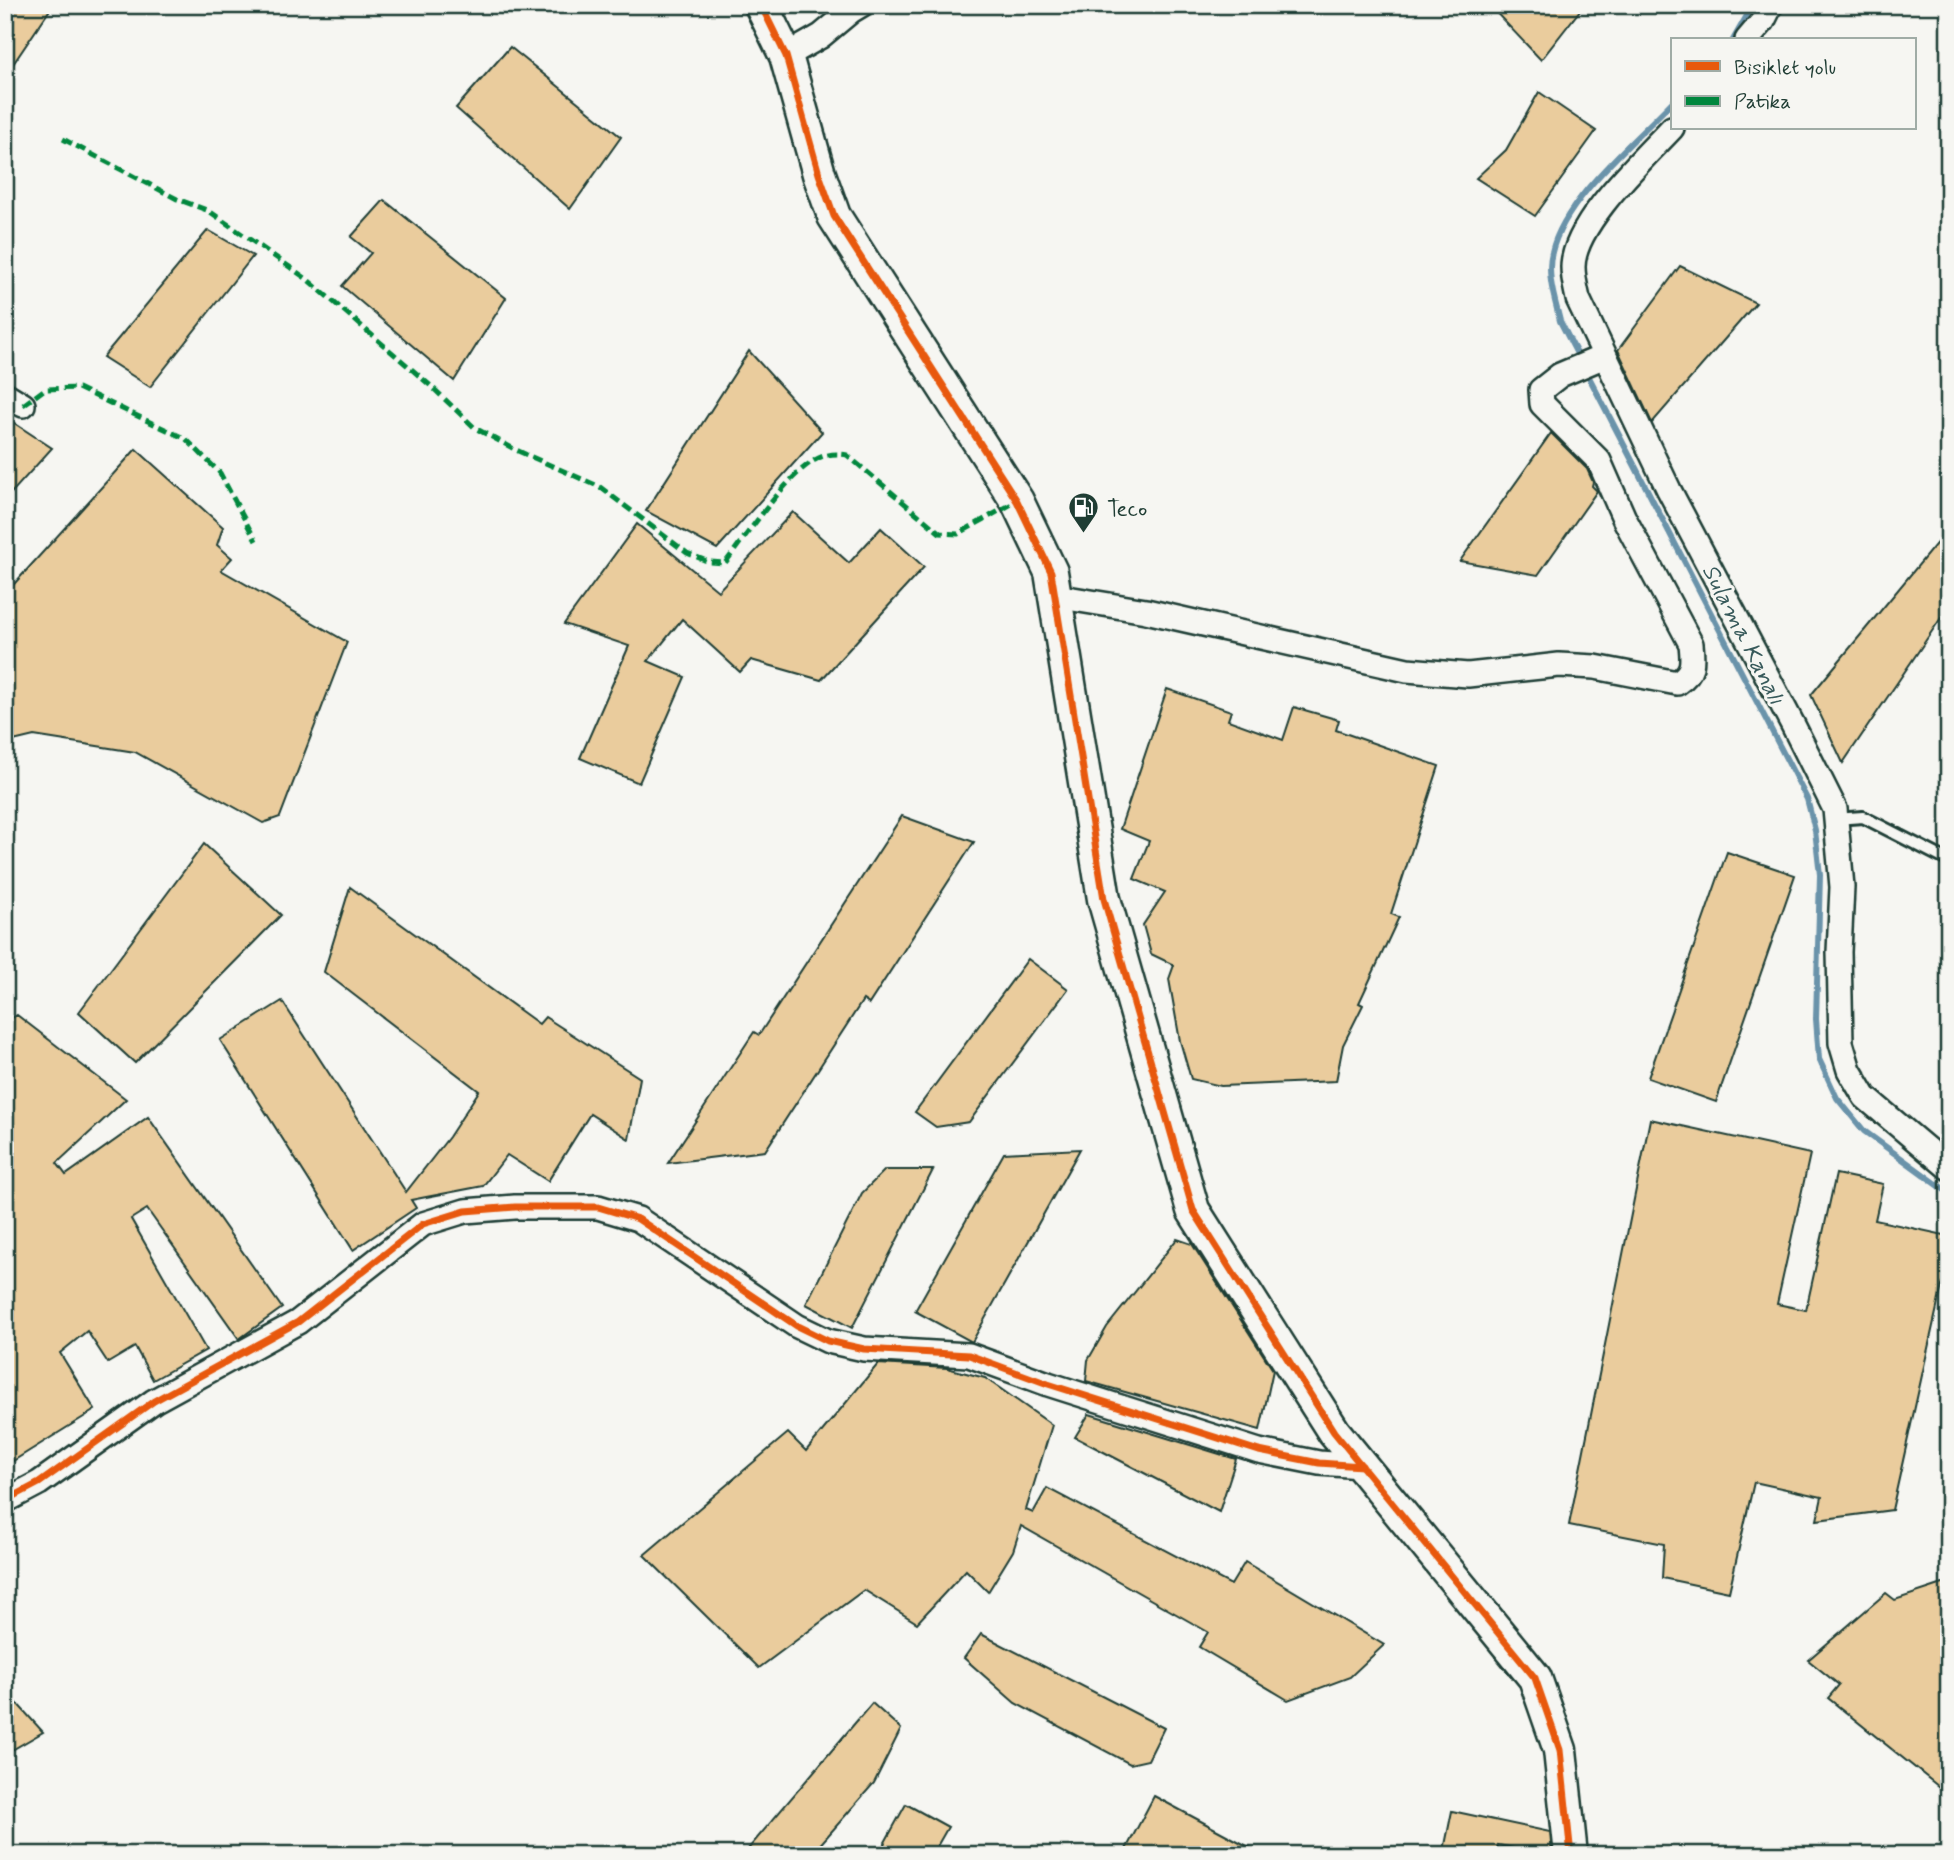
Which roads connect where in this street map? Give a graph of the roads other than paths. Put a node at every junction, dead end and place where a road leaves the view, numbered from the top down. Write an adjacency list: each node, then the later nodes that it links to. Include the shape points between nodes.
1 (761, 5): 5 (street)
2 (861, 5): 5 (street)
3 (1771, 5): 4 (street)
4 (1749, 38)
5 (786, 56): 8 (street, via 834,216 1017,500 1051,572)
6 (1671, 129): 7 (street, via 1610,193 1584,232 1573,265)
7 (1590, 362): 8 (street, via 1560,375 1541,390 1542,404 1600,461 1624,518 1691,644 1693,666 1677,683 1559,665 1468,675 1406,670 1146,611); 9 (street, via 1669,491 1793,724 1835,809)
8 (1055, 596): 12 (street, via 1104,899 1193,1210 1334,1432)
9 (1835, 819): 10 (lane, via 1863,817); 11 (street, via 1842,887 1841,1043 1849,1070 1865,1097)
10 (1949, 861)
11 (1949, 1168)
12 (1362, 1466): 13 (street, via 1259,1451 969,1355 864,1349 828,1341 797,1326 638,1219 598,1208 515,1207 465,1211 424,1224 298,1322 154,1401 39,1483); 14 (street, via 1535,1678 1560,1750)
13 (5, 1501)
14 (1571, 1855)

